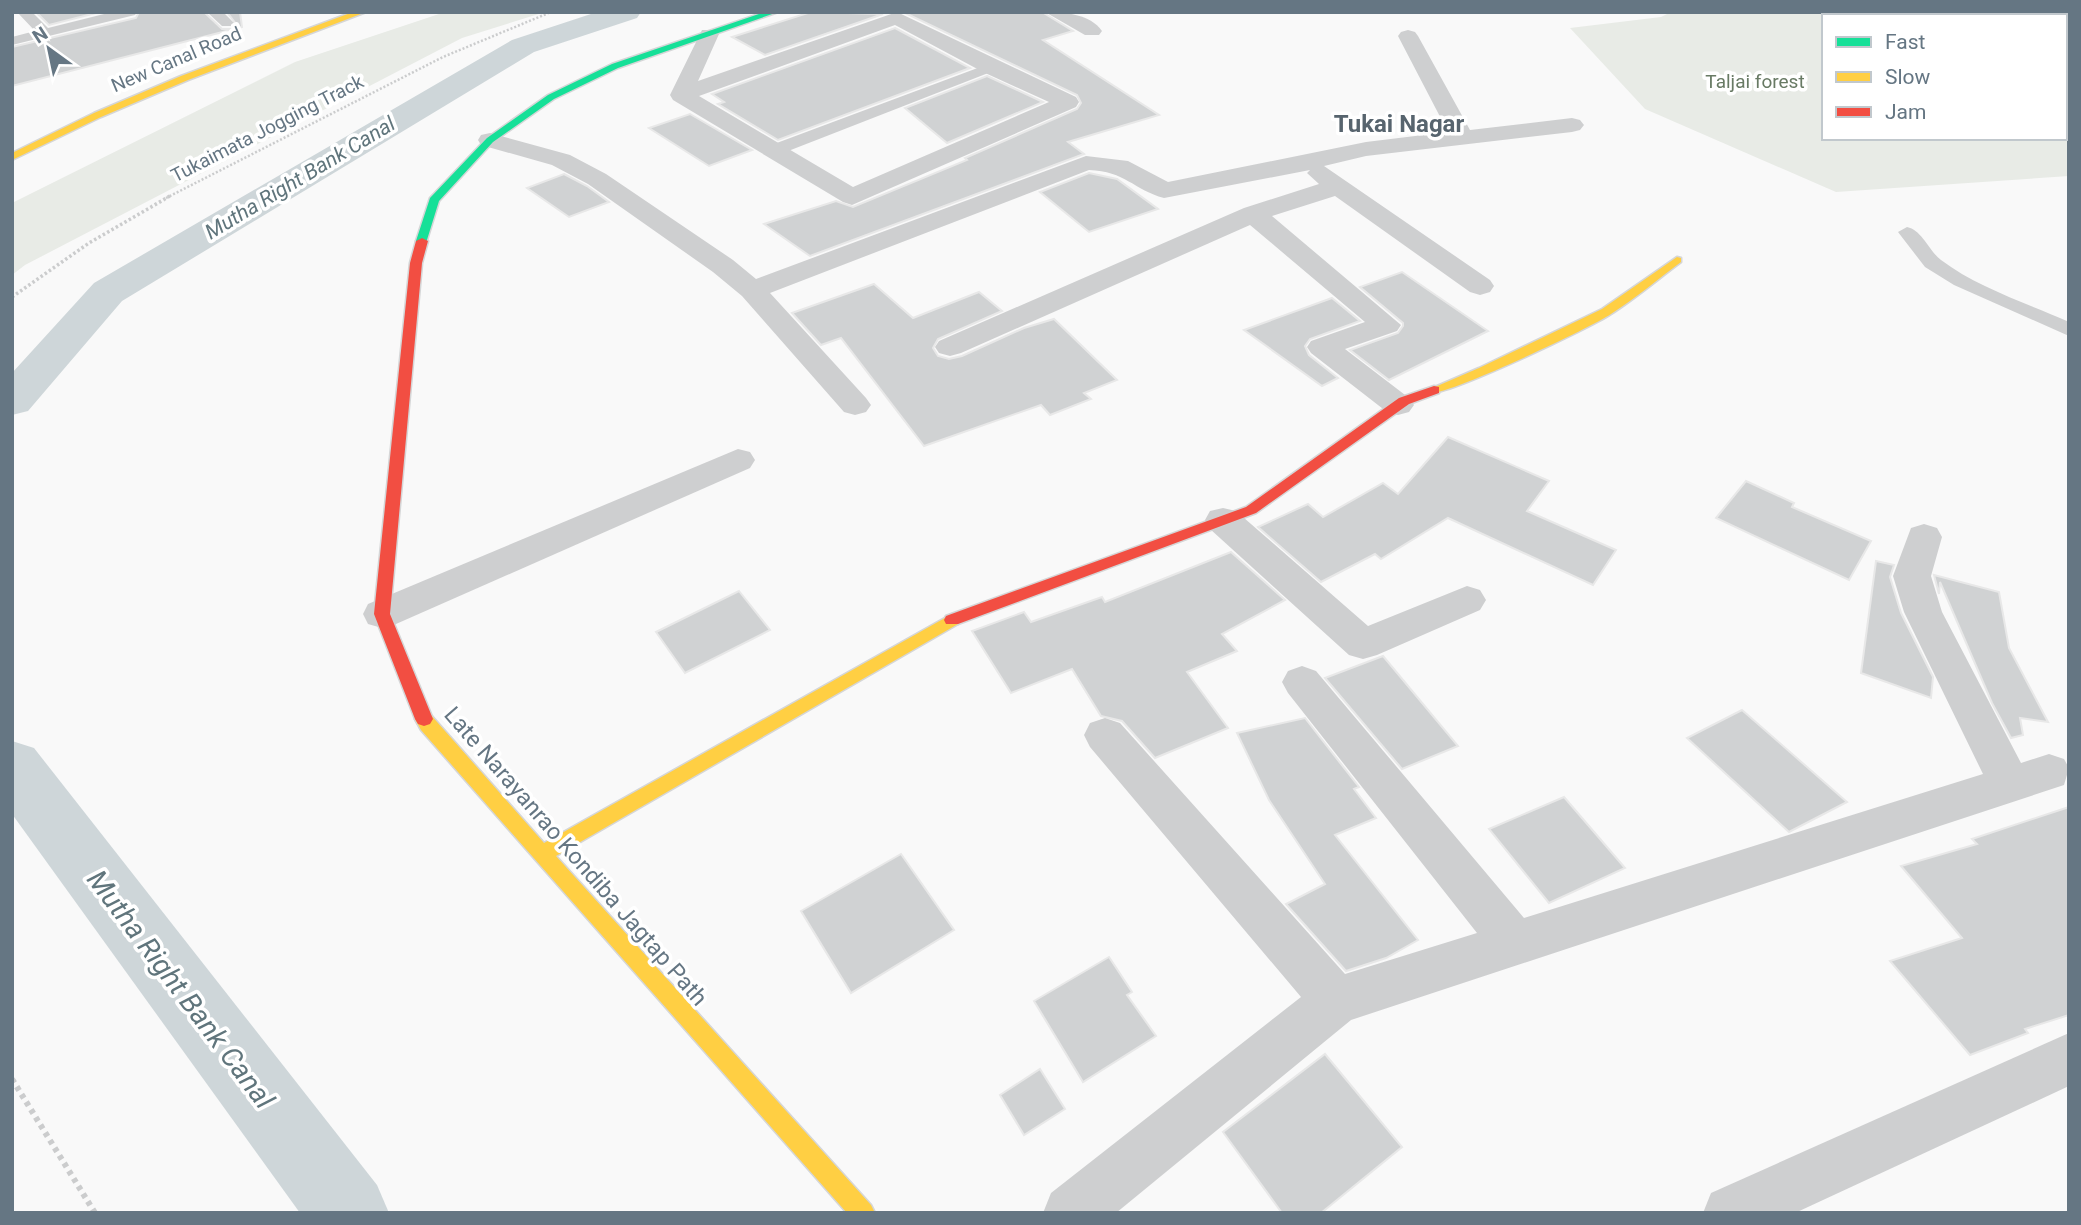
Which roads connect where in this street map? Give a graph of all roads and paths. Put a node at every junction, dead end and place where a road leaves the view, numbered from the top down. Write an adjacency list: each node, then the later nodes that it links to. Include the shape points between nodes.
1 (24, 12): 10 (lane)
2 (130, 12): 10 (lane)
3 (214, 12): 8 (lane)
4 (362, 12): 20 (street, New Canal Road, via 144,94)
5 (551, 12): 28 (path, Tukaimata Jogging Track, via 437,60 199,178 46,271)
6 (774, 12): 11 (street, Late Narayanrao Kondiba Jagtap Path)
7 (1055, 12): 9 (street)
8 (227, 23)
9 (1092, 31)
10 (45, 33): 13 (lane)
11 (709, 34): 15 (street); 18 (street, Late Narayanrao Kondiba Jagtap Path, via 593,76 551,97)
12 (1408, 36): 17 (street)
13 (12, 41)
14 (991, 67): 15 (street, via 896,18); 19 (lane); 19 (street, via 1068,102 852,197)
15 (681, 95): 19 (street)
16 (1572, 125): 17 (street)
17 (1462, 136): 21 (street, via 1366,149)
18 (490, 140): 27 (street, via 561,160 597,179); 37 (street, Late Narayanrao Kondiba Jagtap Path, via 434,200 416,263)
19 (772, 151)
20 (12, 157)
21 (1307, 163): 22 (street); 27 (street, via 1164,190 1127,167 1086,163)
22 (1339, 186): 23 (street); 26 (street)
23 (1253, 214): 30 (street); 32 (street, via 1386,325 1322,347)
24 (1907, 233): 29 (lane, via 1932,263 1961,281)
25 (1677, 260): 32 (street, via 1606,312 1485,371)
26 (1480, 286)
27 (752, 290): 31 (street)
28 (12, 297)
29 (2069, 330)
30 (950, 347)
31 (855, 405)
32 (1398, 405): 34 (street, via 1251,510)
33 (738, 460): 37 (street)
34 (1223, 520): 36 (street, via 1363,644); 40 (street, via 958,617)
35 (1924, 537): 41 (street, via 1912,576 1923,612 2029,778)
36 (1467, 600)
37 (383, 614): 40 (street, Late Narayanrao Kondiba Jagtap Path, via 427,725)
38 (1302, 681): 41 (street)
39 (1105, 735): 42 (street)
40 (542, 854): 46 (street, Late Narayanrao Kondiba Jagtap Path)
41 (1515, 943): 42 (street)
42 (1335, 1000): 47 (street)
43 (2069, 1059): 48 (street)
44 (12, 1079): 45 (path)
45 (95, 1213)
46 (863, 1213)
47 (1071, 1213)
48 (1731, 1213)

